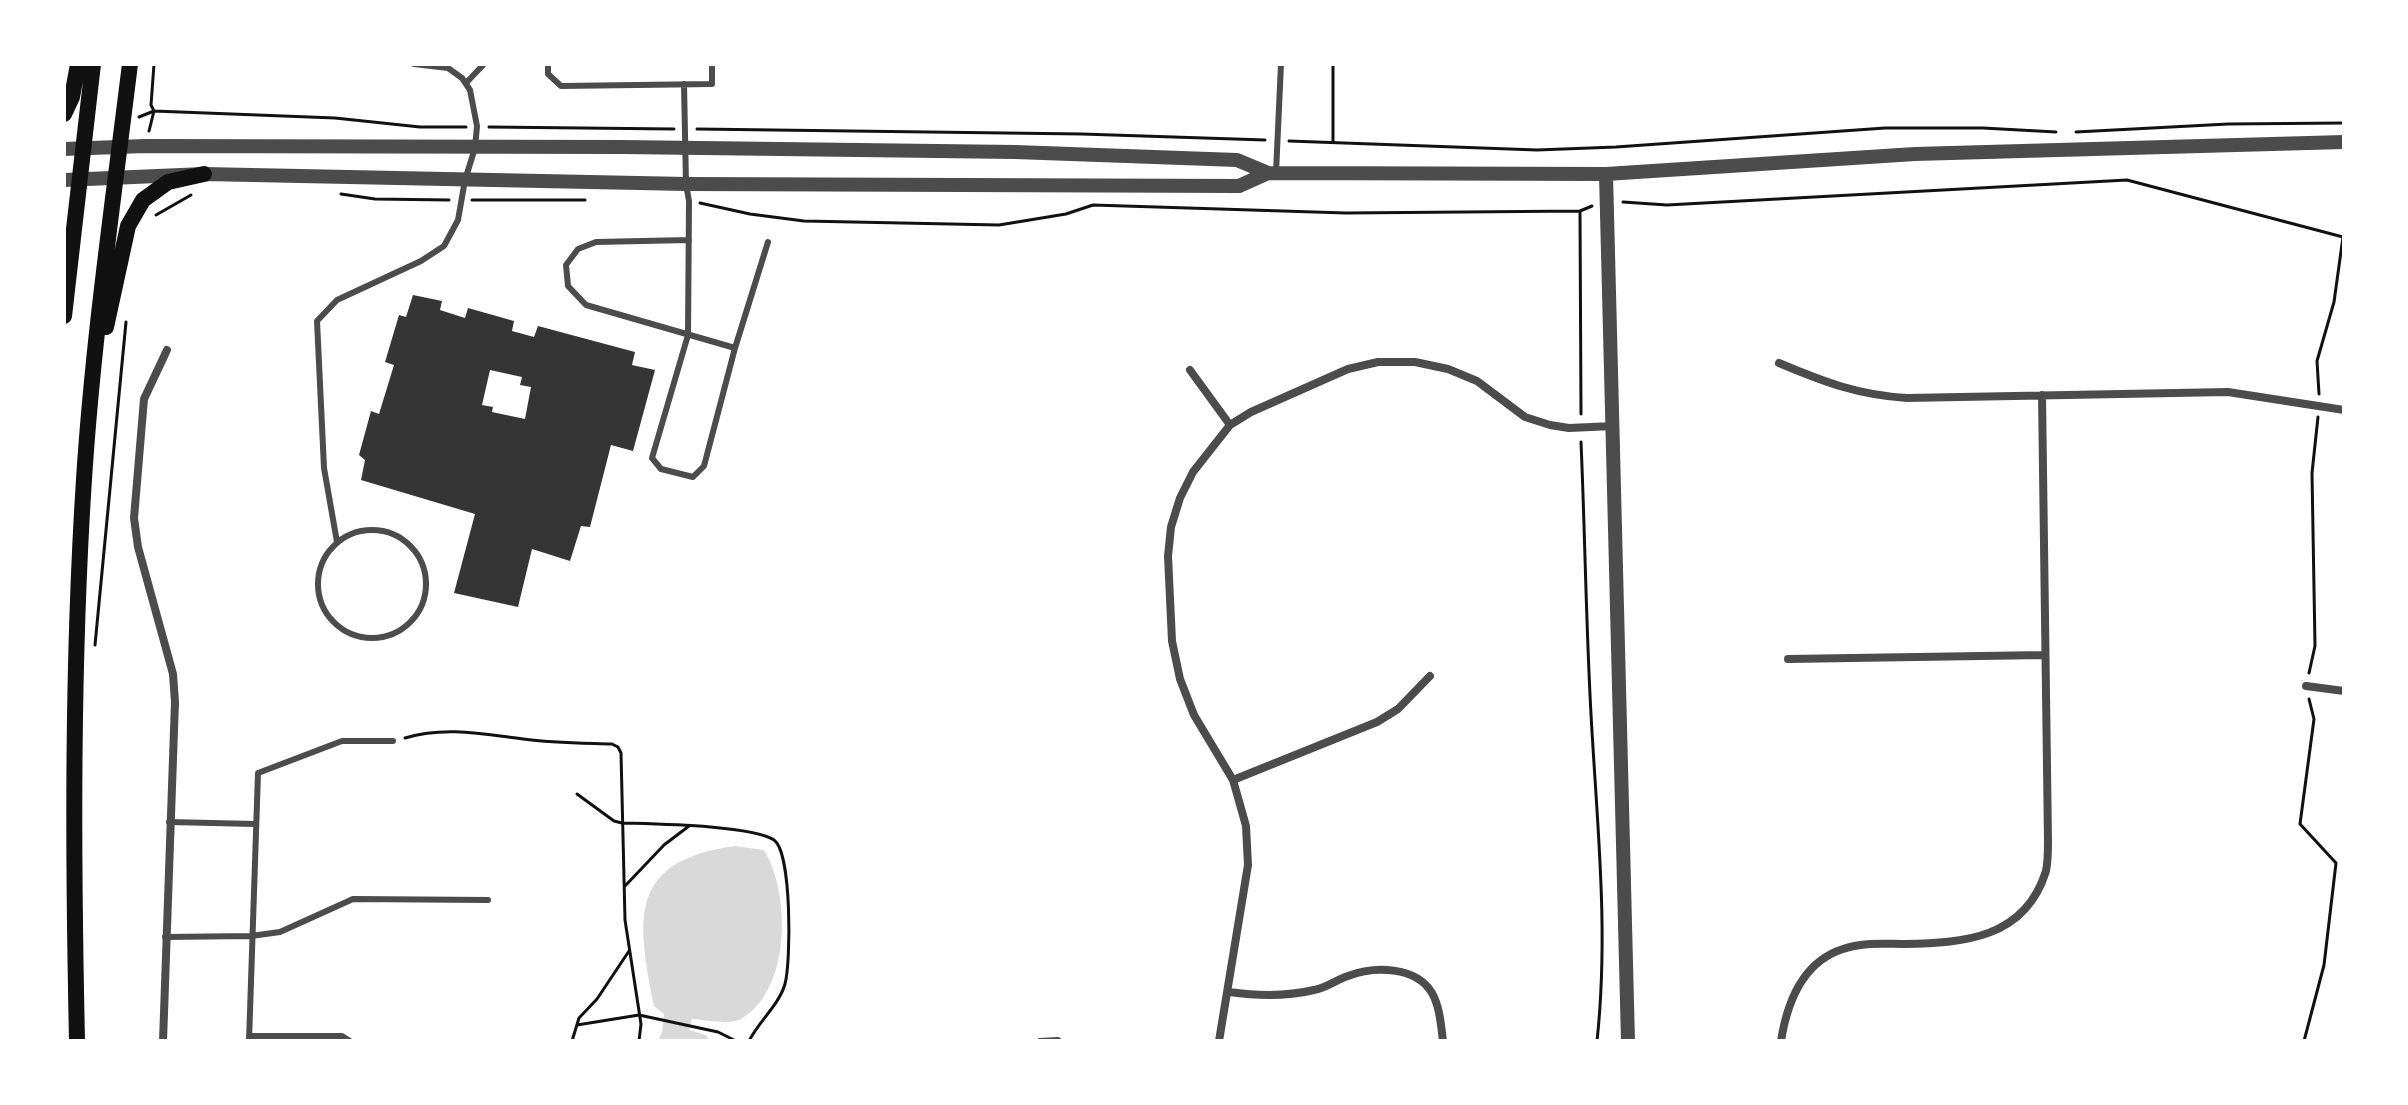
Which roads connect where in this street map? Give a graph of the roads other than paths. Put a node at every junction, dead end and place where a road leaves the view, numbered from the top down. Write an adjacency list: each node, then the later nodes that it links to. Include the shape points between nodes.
1 (78, 64): 11 (main road)
2 (93, 64): 14 (main road)
3 (130, 64): 13 (main road)
4 (414, 64): 9 (lane, via 448,68)
5 (484, 64): 9 (lane)
6 (548, 64): 10 (lane, via 548,74 561,86)
7 (712, 64): 10 (lane, via 712,84)
8 (1281, 64): 18 (lane)
9 (466, 83): 15 (lane, via 477,126)
10 (684, 84): 16 (lane)
11 (64, 114)
12 (2344, 142): 20 (street, via 1873,156)
13 (120, 147): 14 (street); 15 (street); 21 (main road)
14 (83, 148): 17 (street); 22 (main road)
15 (475, 148): 16 (street); 23 (lane)
16 (686, 148): 18 (street, via 1237,160); 24 (lane)
17 (64, 149)
18 (1272, 173): 20 (street); 24 (street, via 1239,186)
19 (204, 174): 21 (street); 23 (street); 33 (main road, via 168,182 143,200 128,226)
20 (1606, 174): 37 (street)
21 (116, 178): 22 (street); 33 (main road)
22 (71, 180): 27 (main road)
23 (465, 180): 24 (street); 38 (lane, via 458,220 444,246 337,300 317,321 324,468)
24 (686, 184): 25 (lane)
25 (689, 240): 28 (lane); 28 (lane, via 596,242 578,249 566,265 568,286 586,305)
26 (768, 242): 29 (lane)
27 (64, 316)
28 (688, 335): 29 (lane); 29 (lane, via 652,458 661,469 693,477 704,466)
29 (735, 348)
30 (167, 350): 46 (street, via 144,399 134,518 173,674)
31 (1779, 363): 34 (street, via 1874,396)
32 (1190, 370): 36 (street)
33 (93, 378): 54 (main road, via 74,732)
34 (2042, 395): 35 (street, via 2228,392); 39 (street)
35 (2344, 410)
36 (1230, 425): 37 (street, via 1348,369 1415,362 1477,381 1525,417 1550,425); 45 (street, via 1180,498 1168,556 1172,641 1180,679 1194,715)
37 (1614, 426): 60 (street)
38 (337, 542): 38 (lane, via 319,572 318,590 333,622 356,635 382,638 399,632 423,605 427,587 425,569 411,546 389,531 371,529)
39 (2045, 655): 40 (street); 61 (street, via 2048,841 2046,870 2031,901 1985,935 1842,949 1816,964 1799,983)
40 (1788, 659)
41 (1430, 676): 45 (street, via 1377,722)
42 (2306, 686): 43 (street)
43 (2344, 691)
44 (393, 741): 47 (lane, via 342,741 258,773)
45 (1233, 780): 51 (street, via 1246,826 1248,865)
46 (169, 822): 47 (lane); 50 (street)
47 (255, 824): 49 (lane)
48 (488, 900): 49 (lane, via 353,899 280,932)
49 (251, 936): 50 (lane); 52 (lane)
50 (165, 937): 55 (street)
51 (1229, 992): 58 (street); 59 (street, via 1284,996 1318,990 1370,969 1393,970 1432,992)
52 (249, 1038): 56 (lane, via 342,1036)
53 (1058, 1040): 57 (lane)
54 (77, 1041)
55 (163, 1041)
56 (350, 1041)
57 (1040, 1041)
58 (1219, 1041)
59 (1443, 1041)
60 (1628, 1041)
61 (1781, 1041)

